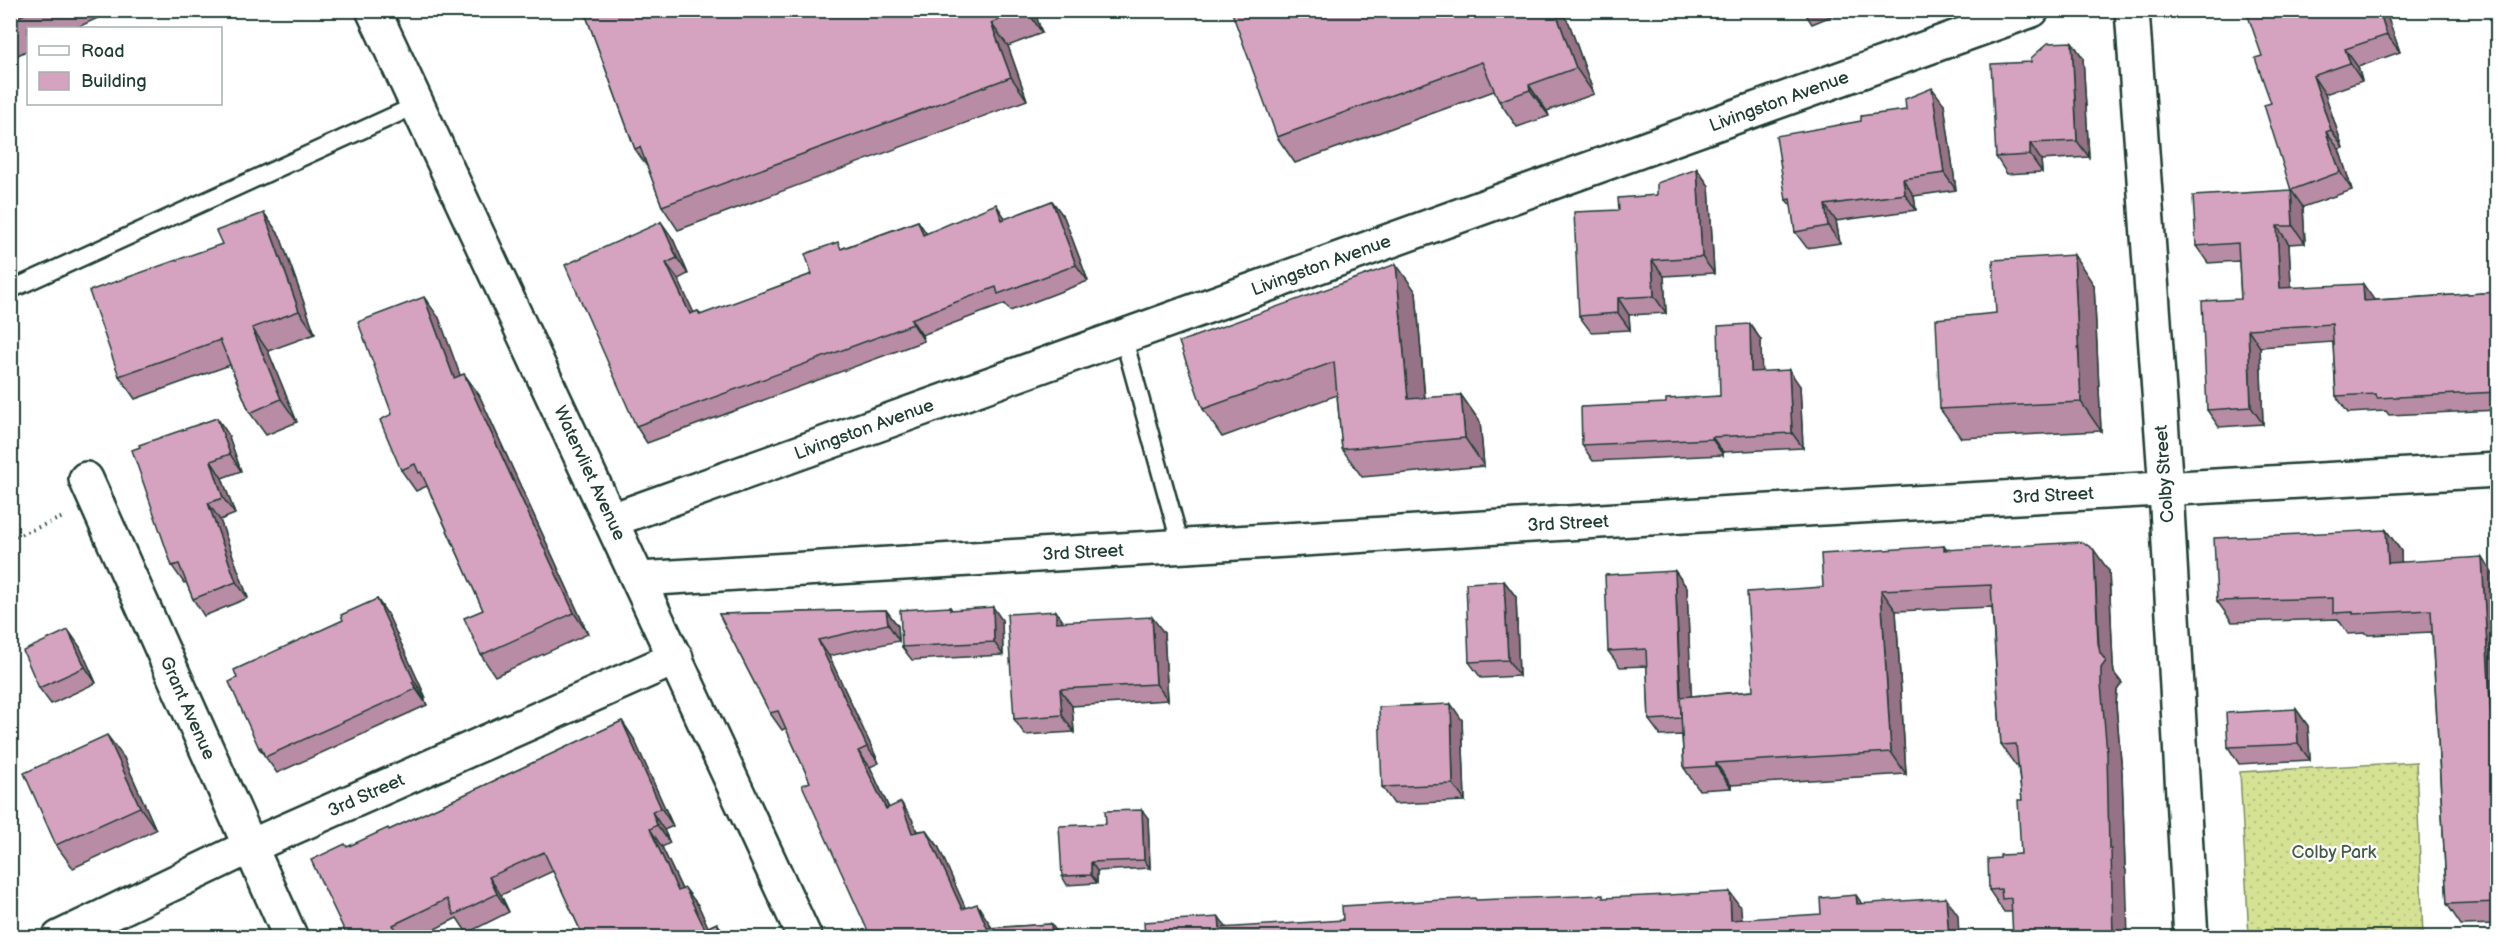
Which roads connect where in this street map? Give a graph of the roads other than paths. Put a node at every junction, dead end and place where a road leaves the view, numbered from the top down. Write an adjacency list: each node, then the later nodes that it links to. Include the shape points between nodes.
1 (373, 10): 4 (street, Watervliet Avenue)
2 (2032, 10): 6 (street, Livingston Avenue)
3 (2132, 10): 9 (street, Colby Street)
4 (417, 105): 5 (lane); 10 (street, Watervliet Avenue)
5 (10, 290)
6 (1123, 336): 10 (street, Livingston Avenue); 11 (lane)
7 (2498, 470): 9 (street, 3rd Street)
8 (92, 490): 14 (street, Grant Avenue)
9 (2166, 490): 11 (street, 3rd Street); 18 (street, Colby Street)
10 (612, 520): 12 (street, Watervliet Avenue)
11 (1181, 546): 12 (street, 3rd Street)
12 (639, 579): 13 (street, Watervliet Avenue)
13 (676, 658): 14 (street, 3rd Street); 17 (street, Watervliet Avenue)
14 (249, 847): 15 (street, 3rd Street); 16 (street, Grant Avenue)
15 (59, 938)
16 (291, 938)
17 (805, 938)
18 (2191, 938)

